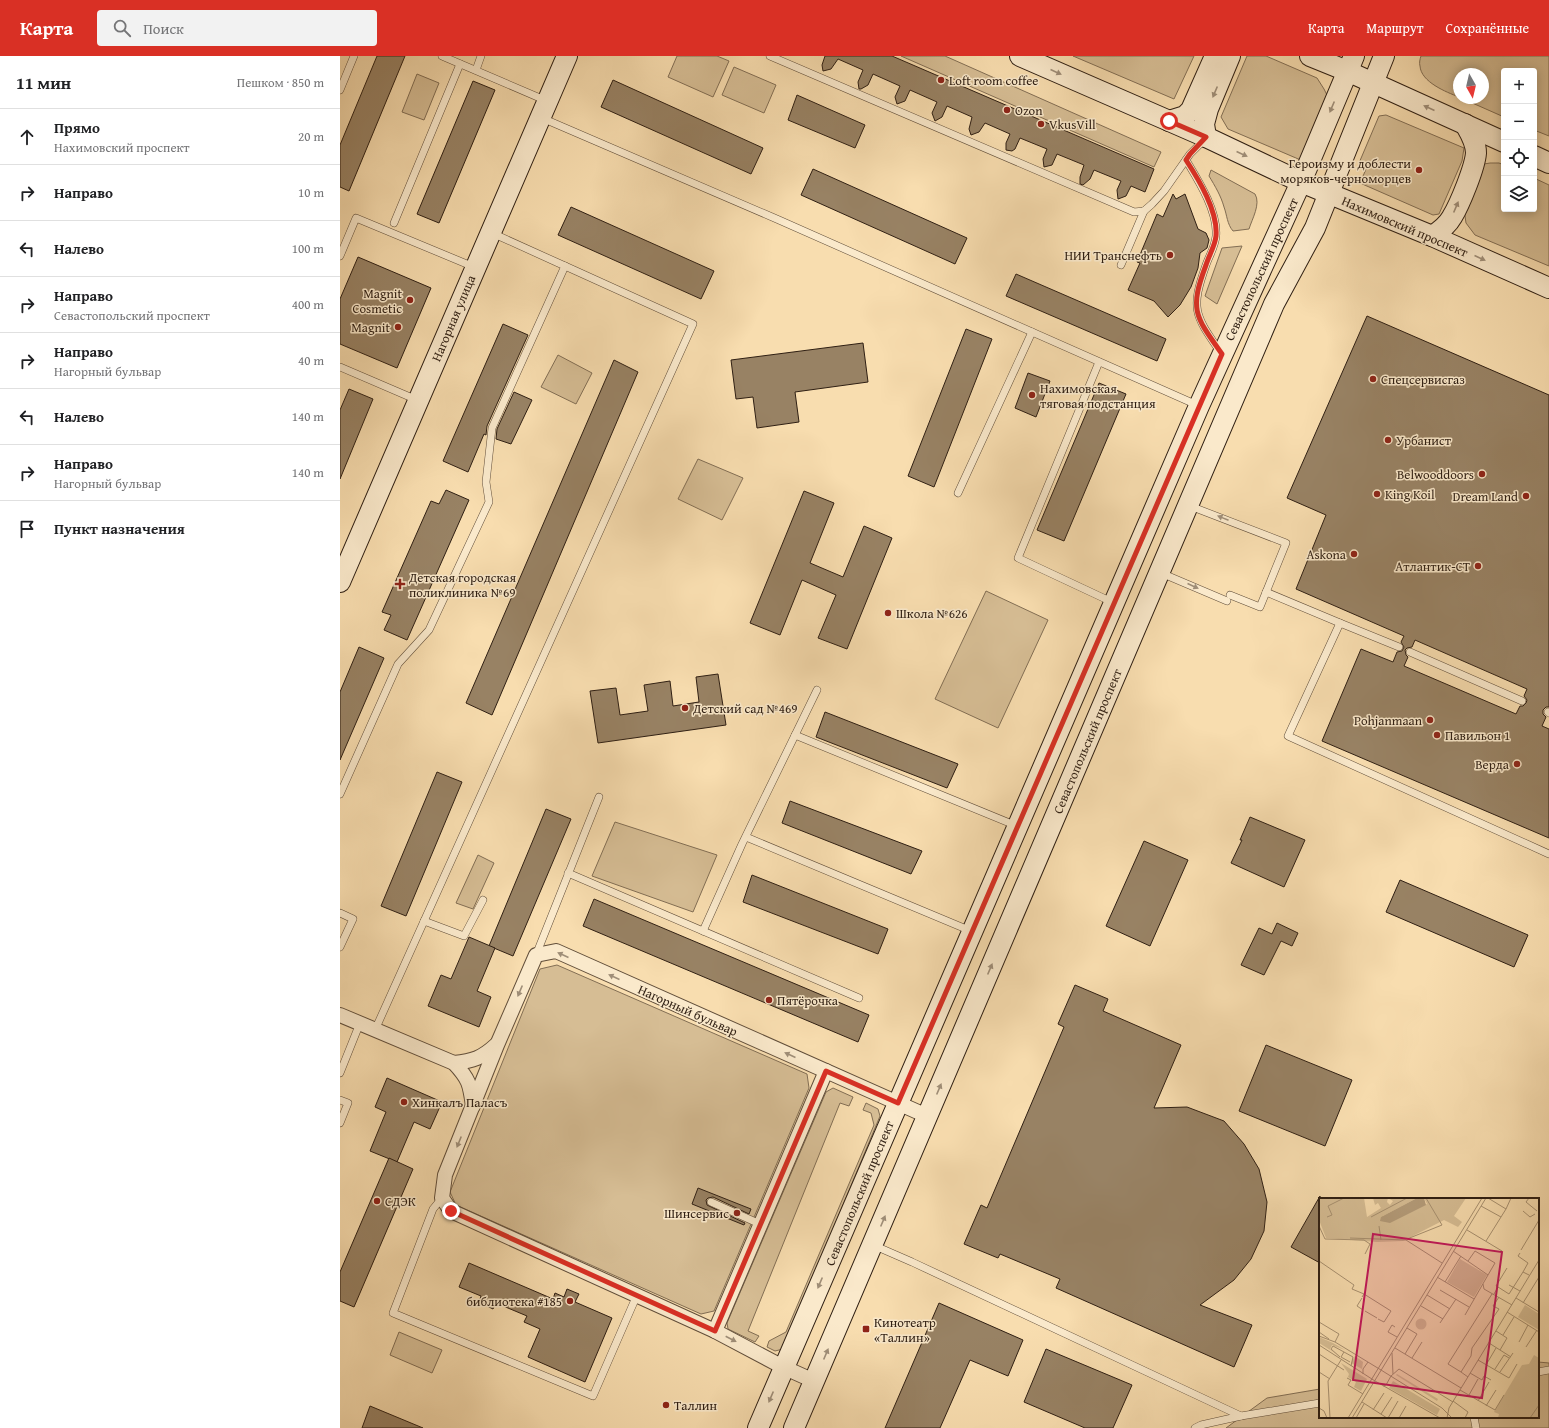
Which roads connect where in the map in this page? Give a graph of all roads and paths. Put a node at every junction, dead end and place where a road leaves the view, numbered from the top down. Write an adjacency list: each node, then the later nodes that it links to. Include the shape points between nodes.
1 (354, 56): 15 (lane)
2 (442, 56): 12 (lane)
3 (482, 56): 13 (lane)
4 (567, 56): 16 (main road, Нагорная улица)
5 (770, 56): 26 (lane, via 1134,212)
6 (1020, 56): 17 (main road, Нахимовский проспект, one-way to 17)
7 (1215, 56): 17 (main road, via 1190,110 1185,116)
8 (1230, 56): 19 (main road, one-way to 19, via 1208,109 1204,124)
9 (1310, 56): 11 (main road)
10 (1384, 56): 14 (main road, Севастопольский проспект)
11 (1351, 63): 14 (main road); 24 (main road, Севастопольский проспект, one-way to 24)
12 (460, 64): 13 (lane); 27 (lane)
13 (476, 70): 16 (lane)
14 (1374, 83): 18 (main road, one-way to 14); 25 (main road, Севастопольский проспект)
15 (340, 90)
16 (544, 109): 28 (main road, Нагорная улица); 35 (lane, via 786,223)
17 (1169, 121): 19 (main road, Нахимовский проспект)
18 (1465, 124): 20 (main road); 29 (main road, one-way to 18, via 1444,228 1452,217 1473,168 1476,152 1473,138)
19 (1206, 137): 22 (lane); 24 (main road, Нахимовский проспект, one-way to 24)
20 (1501, 141)
21 (1537, 157): 23 (main road)
22 (1186, 160): 26 (lane, via 1164,191); 36 (lane, via 1205,193 1216,227 1214,244 1197,293 1197,314)
23 (1549, 162)
24 (1301, 182): 25 (main road, Нахимовский проспект); 36 (main road, Севастопольский проспект)
25 (1329, 194): 29 (main road, Нахимовский проспект); 42 (main road, Севастопольский проспект, via 1315,228 1274,304)
26 (1144, 212): 31 (lane)
27 (394, 223)
28 (490, 232): 32 (lane); 33 (main road, Нагорная улица)
29 (1432, 236): 34 (main road, Нахимовский проспект, one-way to 34)
30 (340, 256): 33 (lane, via 356,218)
31 (1121, 265)
32 (565, 266): 53 (lane, via 492,428 486,482 489,502 429,630 398,664); 61 (lane, via 694,324)
33 (475, 267): 39 (main road, Нагорная улица)
34 (1549, 288)
35 (1032, 332): 37 (lane); 41 (lane)
36 (1222, 354): 40 (main road, Севастопольский проспект)
37 (1099, 362): 40 (lane); 46 (lane, via 1018,558)
38 (340, 367): 39 (lane)
39 (418, 400): 43 (main road, Нагорная улица)
40 (1199, 406): 46 (main road, Севастопольский проспект)
41 (958, 493)
42 (1188, 505): 44 (main road, Севастопольский проспект); 45 (lane, one-way to 42, via 1286,543)
43 (342, 572)
44 (1159, 573): 45 (lane, one-way to 45, via 1260,607); 77 (main road, Севастопольский проспект, one-way to 44)
45 (1266, 592): 47 (lane)
46 (1114, 603): 55 (main road, Севастопольский проспект)
47 (1340, 623): 48 (lane); 57 (lane, via 1288,736)
48 (1399, 647)
49 (1410, 652): 51 (lane)
50 (817, 690): 52 (lane)
51 (1522, 701)
52 (795, 735): 55 (lane); 56 (lane)
53 (340, 794)
54 (599, 797): 58 (lane)
55 (1018, 826): 63 (main road, Севастопольский проспект)
56 (746, 837): 62 (lane); 63 (lane)
57 (1549, 854)
58 (568, 873): 62 (lane); 65 (lane)
59 (483, 900): 61 (lane, via 464,936)
60 (340, 913): 64 (lane, via 354,919)
61 (424, 921): 69 (lane)
62 (703, 931): 66 (lane)
63 (972, 931): 75 (main road, Севастопольский проспект)
64 (340, 947)
65 (536, 955): 70 (street, one-way to 70); 72 (street, Нагорный бульвар, one-way to 65, via 556,951)
66 (859, 998)
67 (340, 1015): 68 (street)
68 (360, 1023): 69 (street); 73 (lane)
69 (375, 1030): 71 (street)
70 (497, 1044): 71 (street, via 485,1055 470,1061); 76 (street)
71 (454, 1063): 76 (street, via 465,1075 471,1090)
72 (826, 1071): 75 (street, Нагорный бульвар); 81 (street)
73 (340, 1073)
74 (340, 1100): 78 (lane, via 348,1103)
75 (898, 1103): 77 (street, Нагорный бульвар); 85 (main road, Севастопольский проспект, one-way to 85)
76 (473, 1106): 79 (street, one-way to 79, via 445,1175)
77 (927, 1116): 82 (main road, Севастопольский проспект, one-way to 77)
78 (340, 1122)
79 (442, 1198): 83 (street, via 451,1211); 83 (lane, via 433,1209 393,1313 593,1396)
80 (711, 1202): 81 (lane)
81 (760, 1224): 84 (street)
82 (873, 1245): 88 (main road, Севастопольский проспект, one-way to 82); 90 (lane)
83 (637, 1295): 84 (street)
84 (715, 1331): 85 (street, one-way to 85)
85 (784, 1367): 88 (street); 92 (main road, Севастопольский проспект, one-way to 92)
86 (1549, 1370): 87 (lane)
87 (1539, 1372)
88 (814, 1381): 93 (main road, Севастопольский проспект)
89 (1319, 1403): 90 (lane)
90 (1241, 1416): 94 (lane)
91 (1474, 1418): 95 (lane)
92 (758, 1428)
93 (794, 1428)
94 (1195, 1428)
95 (1476, 1428)

